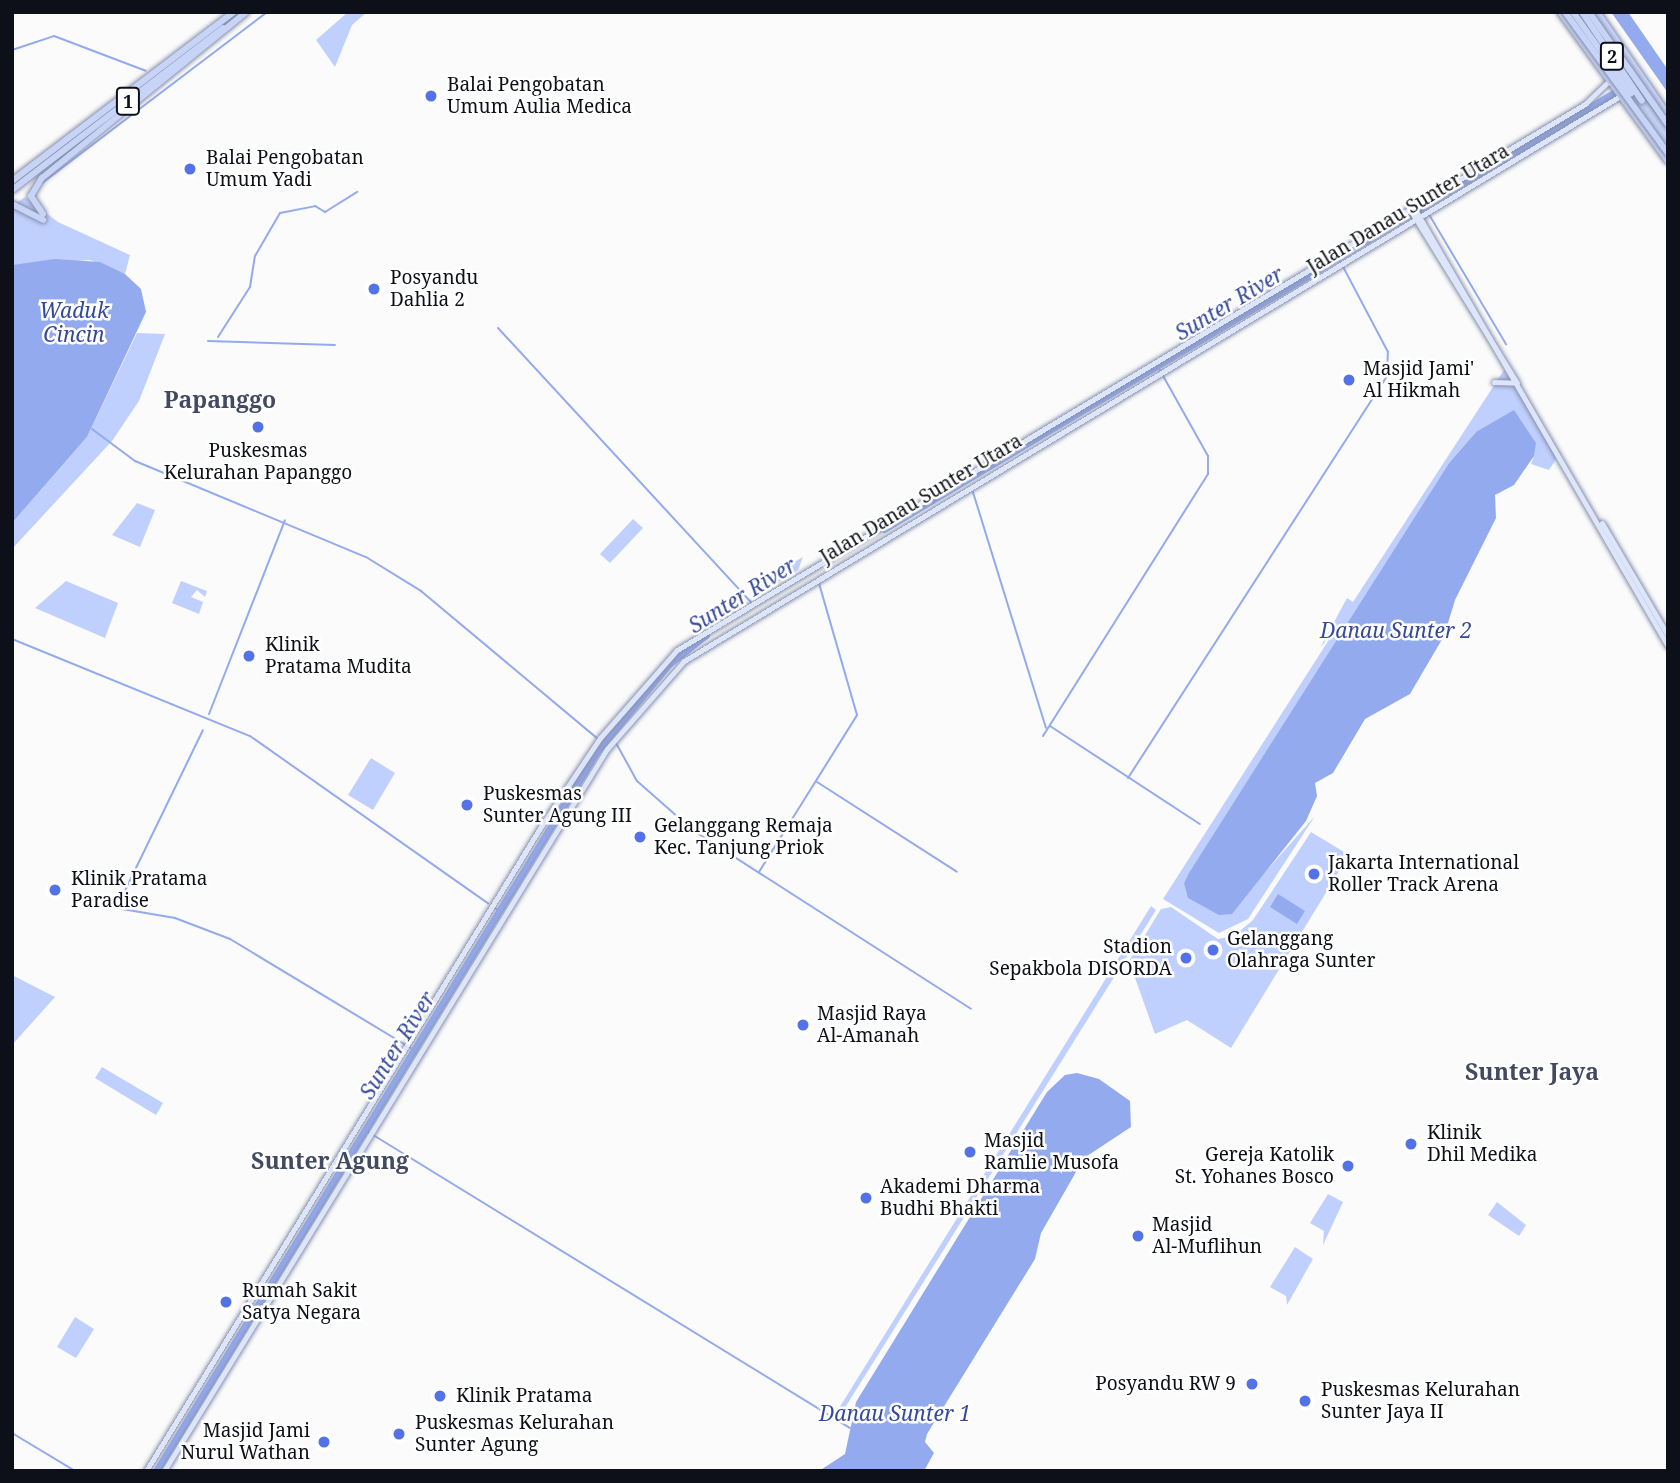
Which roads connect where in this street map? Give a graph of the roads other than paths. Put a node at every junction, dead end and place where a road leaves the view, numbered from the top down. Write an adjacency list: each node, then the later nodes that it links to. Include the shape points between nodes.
1 (234, 12): 18 (highway, 1)
2 (245, 12): 19 (highway, 1); 20 (highway, via 193,61 38,182 32,198 43,217)
3 (1563, 12): 8 (highway); 17 (highway, bridge)
4 (1573, 12): 16 (highway, 2, bridge)
5 (1582, 12): 15 (highway, 2, bridge)
6 (1590, 12): 14 (highway, bridge)
7 (1598, 13): 8 (highway, via 1595,35); 10 (highway)
8 (1577, 35): 9 (highway)
9 (1585, 47): 11 (highway); 12 (highway)
10 (1626, 54): 11 (highway, via 1607,51); 13 (highway)
11 (1601, 69): 12 (highway)
12 (1613, 94): 17 (highway); 21 (main road, Jalan Danau Sunter Utara); 21 (main road, Jalan Danau Sunter Utara, via 1427,211)
13 (1668, 115)
14 (1668, 125)
15 (1668, 135)
16 (1668, 143)
17 (1668, 157)
18 (12, 181)
19 (12, 190)
20 (12, 204)
21 (1414, 212): 23 (main road); 24 (main road); 28 (main road, Jalan Danau Sunter Utara, via 1340,263 816,576 684,661 608,748); 28 (main road, Jalan Danau Sunter Utara, via 750,602 677,650 597,741)
22 (1494, 382): 23 (main road)
23 (1517, 383): 24 (main road)
24 (1525, 393): 25 (main road)
25 (1611, 540): 26 (main road); 27 (main road)
26 (1668, 636)
27 (1668, 646)
28 (484, 932): 29 (main road, Jalan Danau Sunter Utara, via 407,1047); 30 (main road, Jalan Danau Sunter Utara, via 371,1135)
29 (216, 1361): 30 (main road); 31 (main road, Jalan Danau Sunter Utara)
30 (227, 1367): 32 (main road, Jalan Danau Sunter Utara)
31 (146, 1471)
32 (164, 1471)

